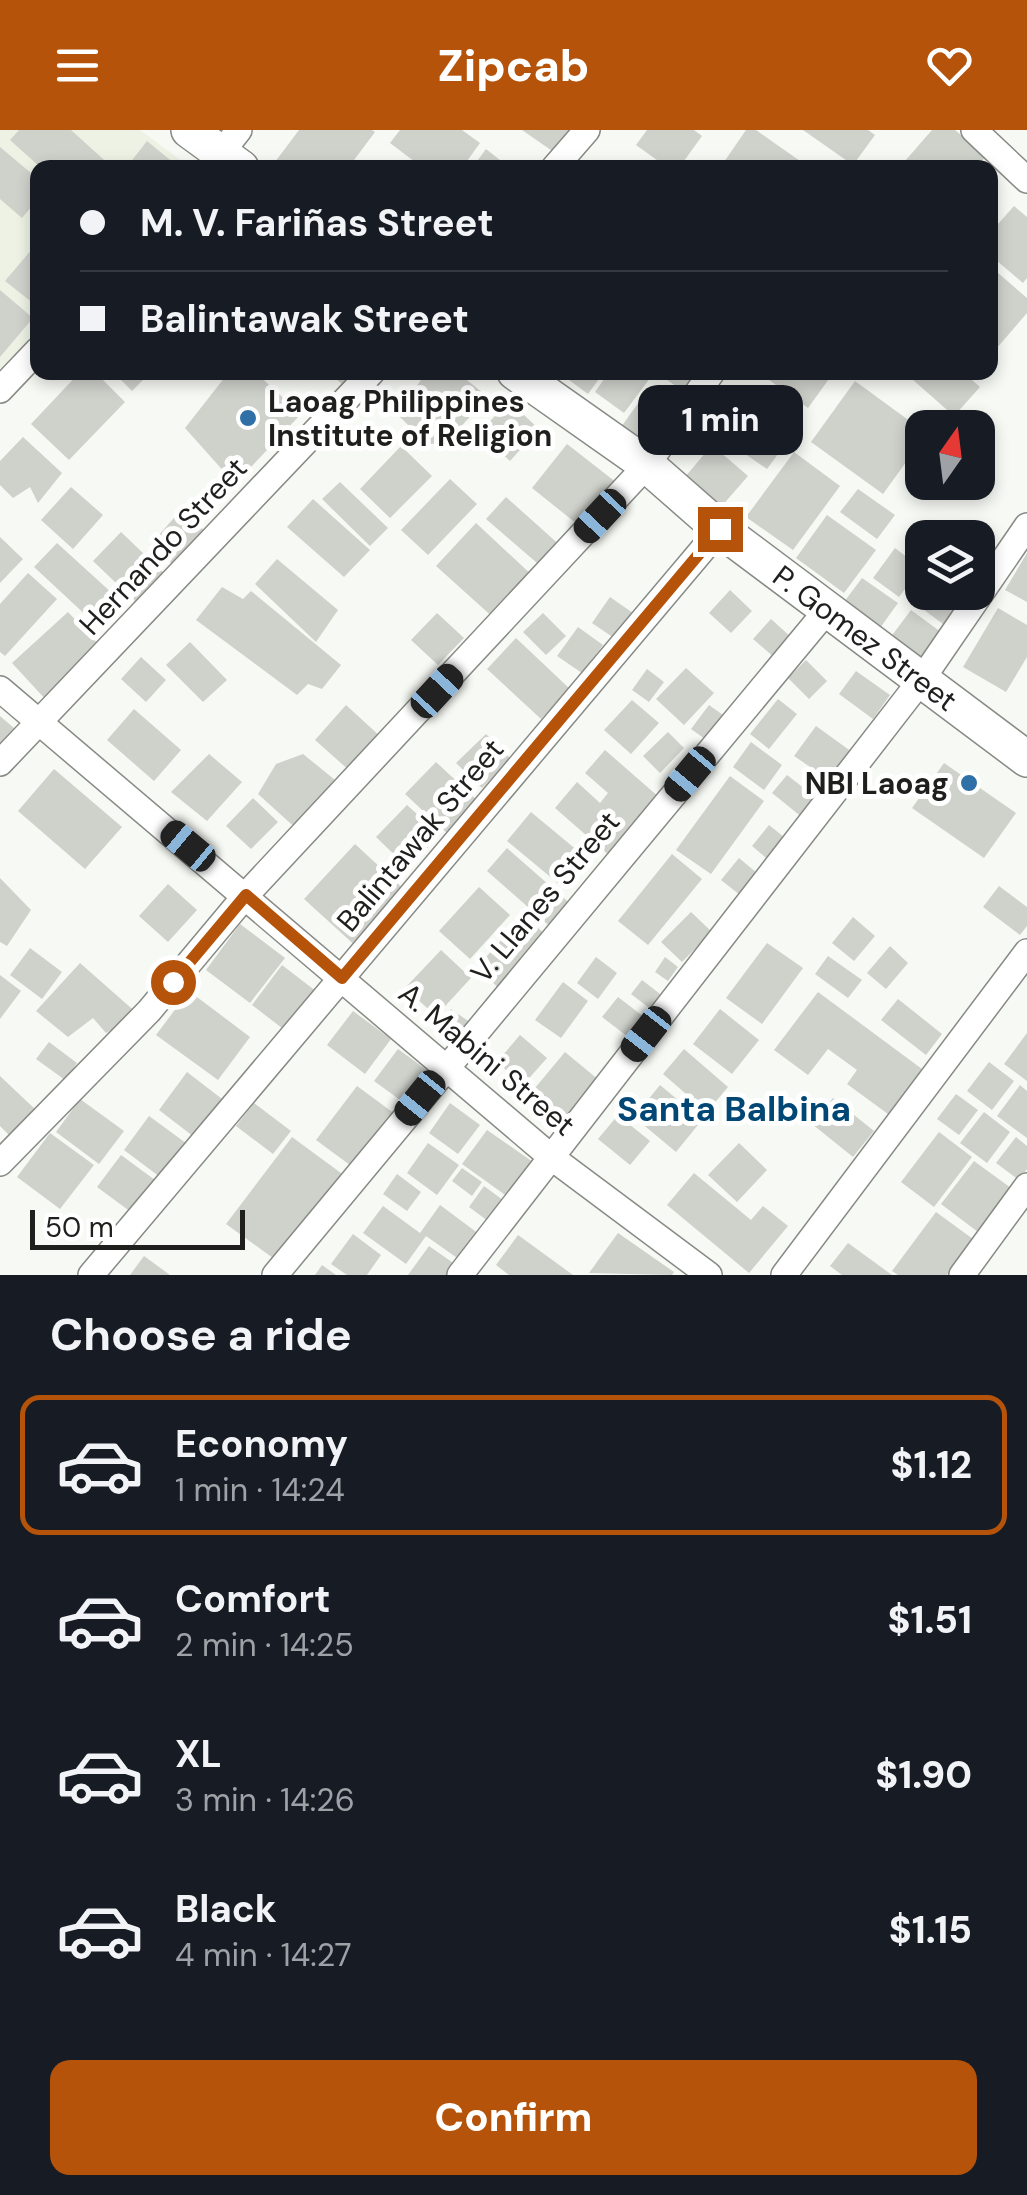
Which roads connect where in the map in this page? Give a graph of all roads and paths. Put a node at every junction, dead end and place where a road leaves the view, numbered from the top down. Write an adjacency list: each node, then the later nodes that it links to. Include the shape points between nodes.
1 (189, 130): 4 (main road)
2 (587, 130): 5 (street)
3 (974, 130): 6 (street)
4 (228, 154)
5 (561, 160)
6 (1027, 180)
7 (30, 358): 11 (street)
8 (364, 380): 18 (street, Hernando Street)
9 (526, 380): 12 (main road, P. Gomez Street)
10 (706, 380): 12 (street)
11 (0, 390)
12 (648, 465): 14 (main road, P. Gomez Street); 21 (street)
13 (1027, 526): 16 (street)
14 (720, 529): 15 (main road, P. Gomez Street); 23 (street, Balintawak Street)
15 (828, 609): 16 (main road, P. Gomez Street); 24 (street, V. Llanes Street)
16 (922, 679): 19 (main road, P. Gomez Street); 25 (street)
17 (0, 689): 18 (street, A. Mabini Street)
18 (40, 723): 20 (street, Hernando Street); 21 (street, A. Mabini Street)
19 (1027, 759)
20 (0, 763)
21 (246, 895): 23 (street, A. Mabini Street); 26 (street, via 149,1011)
22 (1027, 952): 32 (street)
23 (342, 978): 24 (street, A. Mabini Street); 28 (street, Balintawak Street)
24 (444, 1068): 25 (street, A. Mabini Street); 29 (street, V. Llanes Street)
25 (551, 1156): 30 (street); 31 (street, A. Mabini Street)
26 (0, 1163)
27 (1027, 1186): 33 (street)
28 (91, 1275)
29 (275, 1275)
30 (460, 1275)
31 (710, 1275)
32 (784, 1275)
33 (962, 1275)

